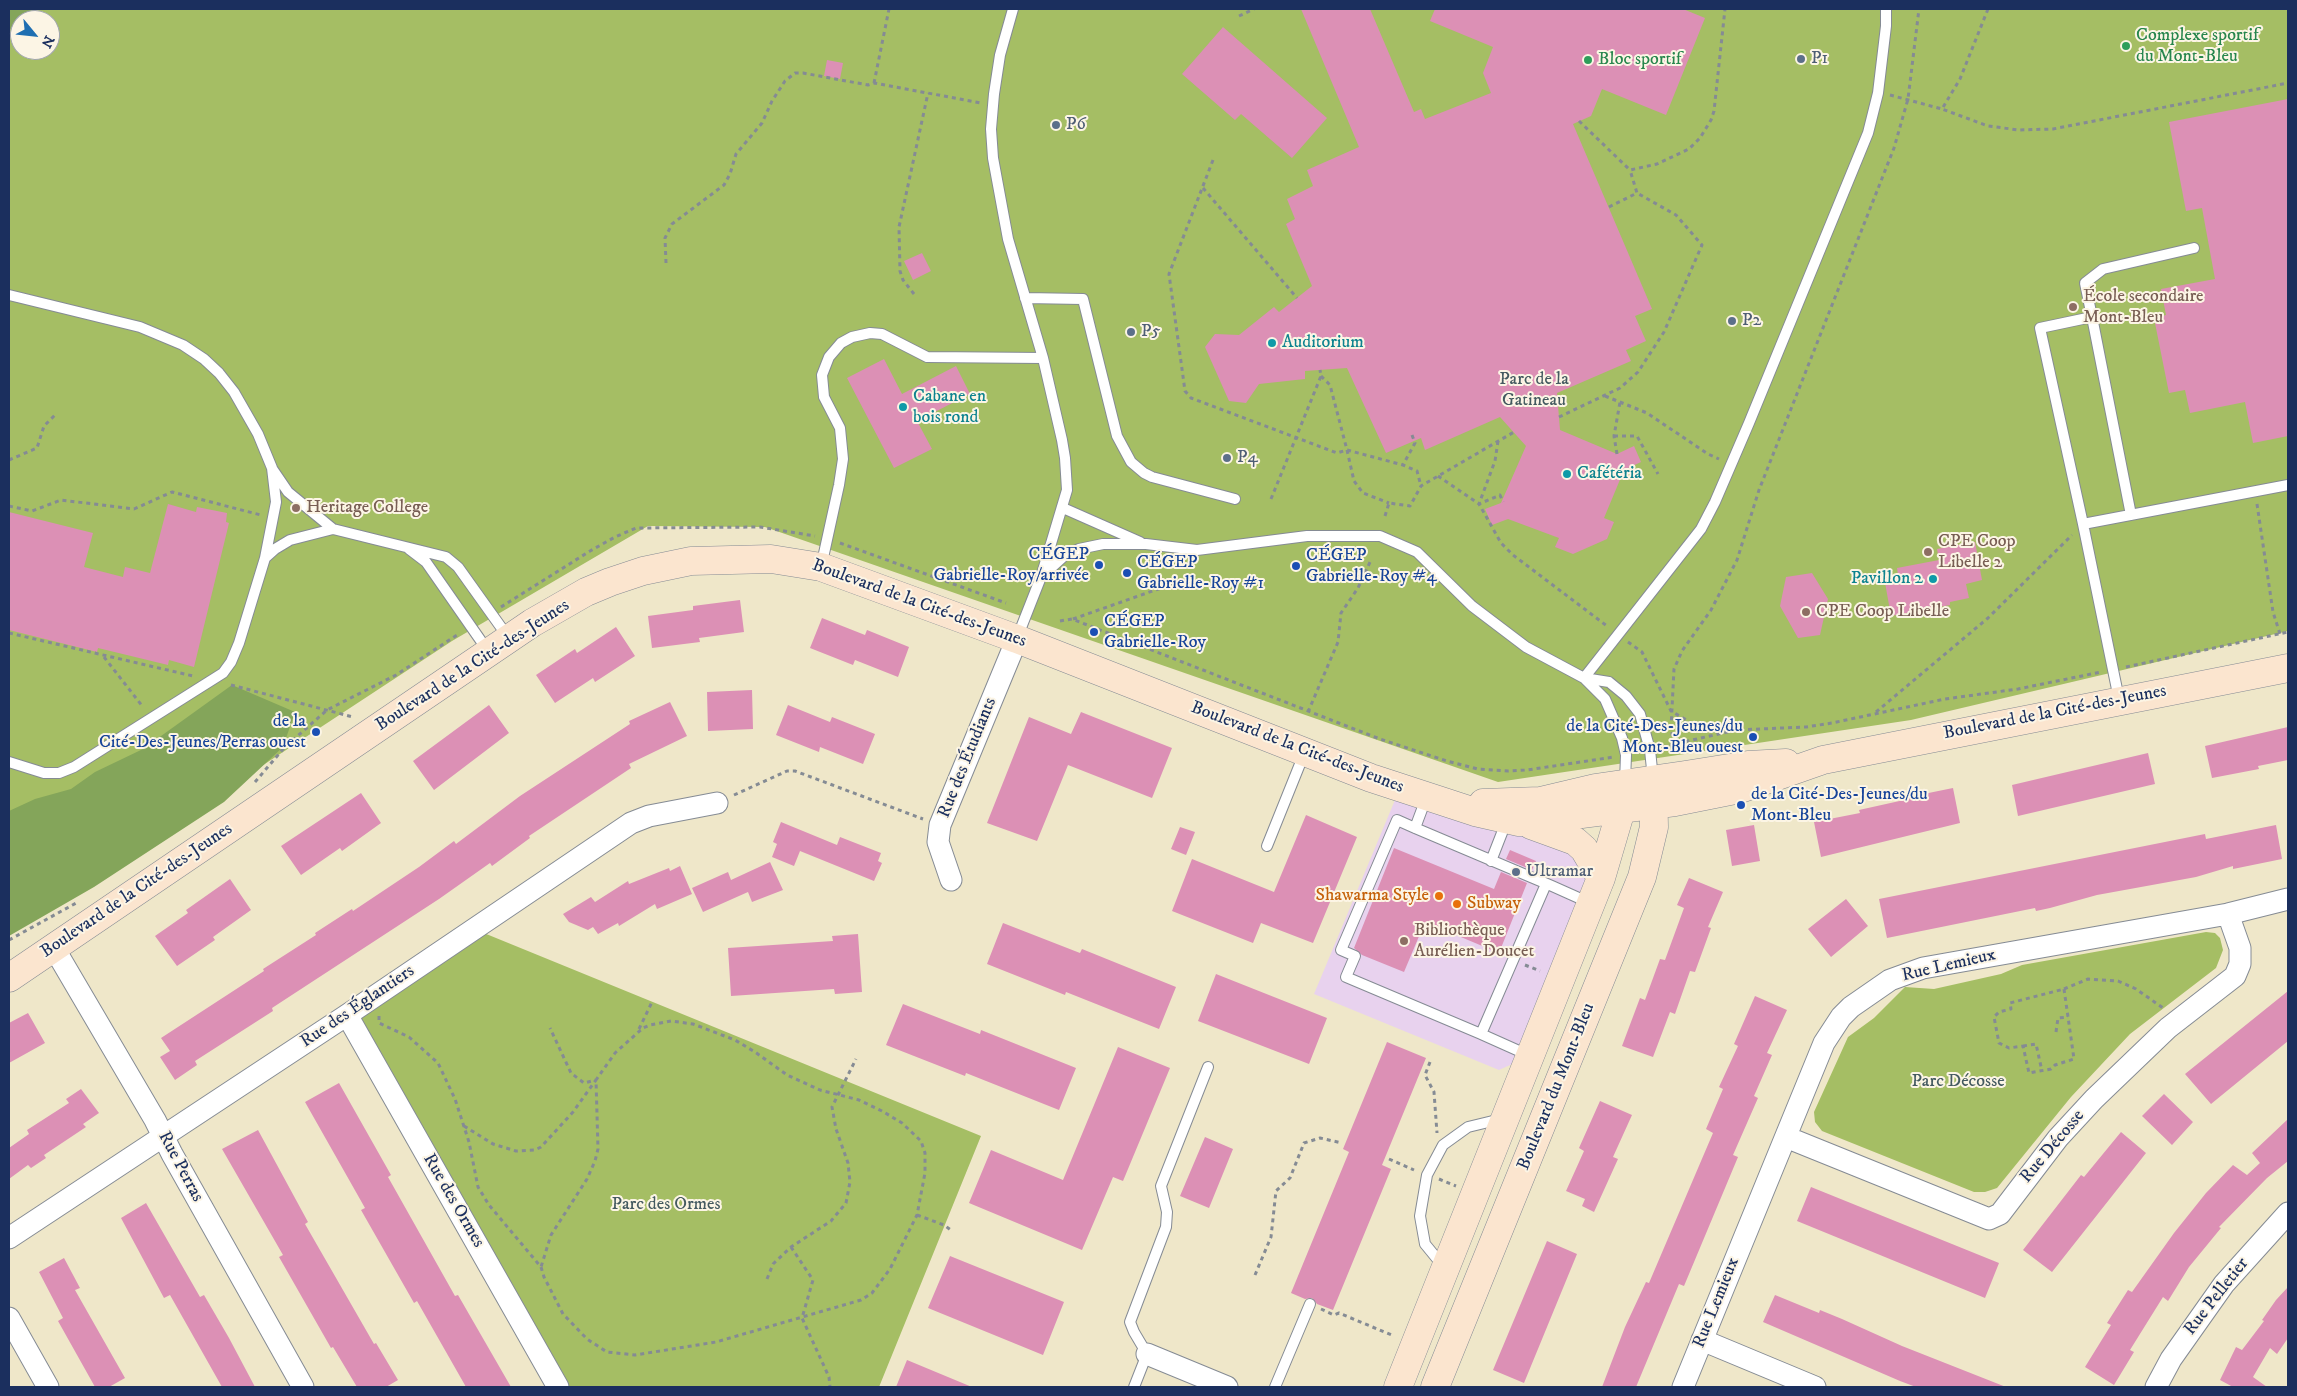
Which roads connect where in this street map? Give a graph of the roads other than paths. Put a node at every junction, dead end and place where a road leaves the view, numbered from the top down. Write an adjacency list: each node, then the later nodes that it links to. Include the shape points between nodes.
1 (1013, 9): 5 (lane, via 1000,54 992,106 991,144 1008,239)
2 (1886, 9): 23 (lane, via 1878,93 1868,133 1731,464 1700,529)
3 (2194, 248): 6 (lane, via 2103,269 2086,283)
4 (9, 295): 8 (lane, via 140,327 183,345 220,373 246,411)
5 (1026, 298): 7 (lane); 10 (lane, via 1083,299 1117,436 1131,462 1152,477)
6 (2092, 317): 12 (lane); 13 (lane, via 2040,328)
7 (1043, 358): 11 (lane, via 1066,458 1067,490); 18 (lane, via 927,357 882,334 870,333 841,343 829,357 822,375 824,397 840,428 843,459)
8 (272, 468): 14 (lane, via 288,492); 17 (lane, via 276,502)
9 (2288, 485): 12 (lane)
10 (1235, 499)
11 (1063, 508): 15 (lane); 19 (lane)
12 (2131, 515): 13 (lane)
13 (2083, 524): 24 (lane)
14 (333, 528): 16 (lane); 17 (lane, via 290,540)
15 (1146, 544): 19 (lane, via 1103,544 1080,549 1056,561); 23 (lane, via 1197,550 1308,536 1380,536 1417,552 1472,606 1526,647)
16 (404, 546): 21 (lane, via 426,562); 21 (lane, via 446,557 458,567)
17 (265, 558): 26 (lane, via 238,643 223,673 74,768 44,773)
18 (821, 567): 20 (street, Boulevard de la Cité-des-Jeunes); 21 (street, Boulevard de la Cité-des-Jeunes, via 771,559 691,561 667,565 586,592)
19 (1040, 577): 20 (lane)
20 (1017, 639): 25 (street, Boulevard de la Cité-des-Jeunes); 36 (street, Rue des Étudiants, via 940,825 938,842)
21 (498, 645): 41 (street, Boulevard de la Cité-des-Jeunes)
22 (2288, 668): 24 (street, Boulevard de la Cité-des-Jeunes)
23 (1584, 678): 27 (lane, via 1609,682 1640,714 1650,750); 28 (lane, via 1605,699 1615,718 1626,755)
24 (2119, 700): 27 (street, Boulevard de la Cité-des-Jeunes, via 1823,760 1748,765)
25 (1305, 753): 29 (street, Boulevard de la Cité-des-Jeunes); 33 (lane)
26 (9, 762)
27 (1653, 793): 28 (street, Boulevard de la Cité-des-Jeunes); 64 (street, Boulevard du Mont-Bleu, via 1654,827 1642,877)
28 (1623, 797): 29 (street, Boulevard de la Cité-des-Jeunes, via 1498,804); 31 (street, Boulevard de la Cité-des-Jeunes); 35 (street, Boulevard du Mont-Bleu)
29 (1435, 798): 31 (street, Boulevard de la Cité-des-Jeunes); 32 (lane)
30 (717, 803): 43 (street, Rue des Églantiers, via 649,816 631,824)
31 (1513, 821): 34 (lane); 35 (street, via 1575,841 1584,849)
32 (1415, 828): 34 (lane); 44 (lane, via 1397,820 1341,950 1355,956 1346,977)
33 (1267, 846)
34 (1491, 861): 37 (lane)
35 (1601, 878): 39 (street, Boulevard du Mont-Bleu)
36 (951, 880)
37 (1546, 884): 39 (lane); 44 (lane)
38 (2288, 899): 40 (street, Rue Lemieux)
39 (1591, 903): 45 (street, Boulevard du Mont-Bleu)
40 (2228, 914): 49 (street, Rue Lemieux, via 1923,968 1890,980 1851,1007 1831,1031); 49 (street, Rue Décosse, via 2240,948 2240,964 2235,976 2179,1020 2094,1099 2058,1138 2000,1214 1989,1219)
41 (54, 948): 42 (street, Boulevard de la Cité-des-Jeunes); 48 (street, Rue Perras)
42 (9, 978)
43 (347, 1015): 48 (street, Rue des Églantiers); 59 (street, Rue des Ormes)
44 (1481, 1034): 45 (lane)
45 (1530, 1056): 47 (street, Boulevard du Mont-Bleu)
46 (1208, 1067): 56 (lane, via 1161,1186 1167,1212 1166,1227 1130,1322)
47 (1505, 1119): 52 (street, Boulevard du Mont-Bleu); 52 (lane, via 1468,1127 1443,1145 1427,1175 1420,1216 1425,1244)
48 (163, 1136): 51 (street, Rue des Églantiers); 58 (street, Rue Perras)
49 (1786, 1137): 55 (street, Rue Lemieux)
50 (2288, 1213): 67 (street, Rue Pelletier, via 2224,1284 2186,1337)
51 (9, 1238)
52 (1445, 1270): 63 (street, Boulevard du Mont-Bleu)
53 (1310, 1304): 62 (lane)
54 (9, 1318): 57 (street)
55 (1702, 1340): 65 (street, Rue Lemieux); 66 (street)
56 (1147, 1354): 60 (lane); 61 (street)
57 (48, 1387)
58 (303, 1387)
59 (558, 1387)
60 (1134, 1387)
61 (1227, 1387)
62 (1275, 1387)
63 (1398, 1387)
64 (1434, 1387)
65 (1683, 1387)
66 (1815, 1387)
67 (2156, 1387)

